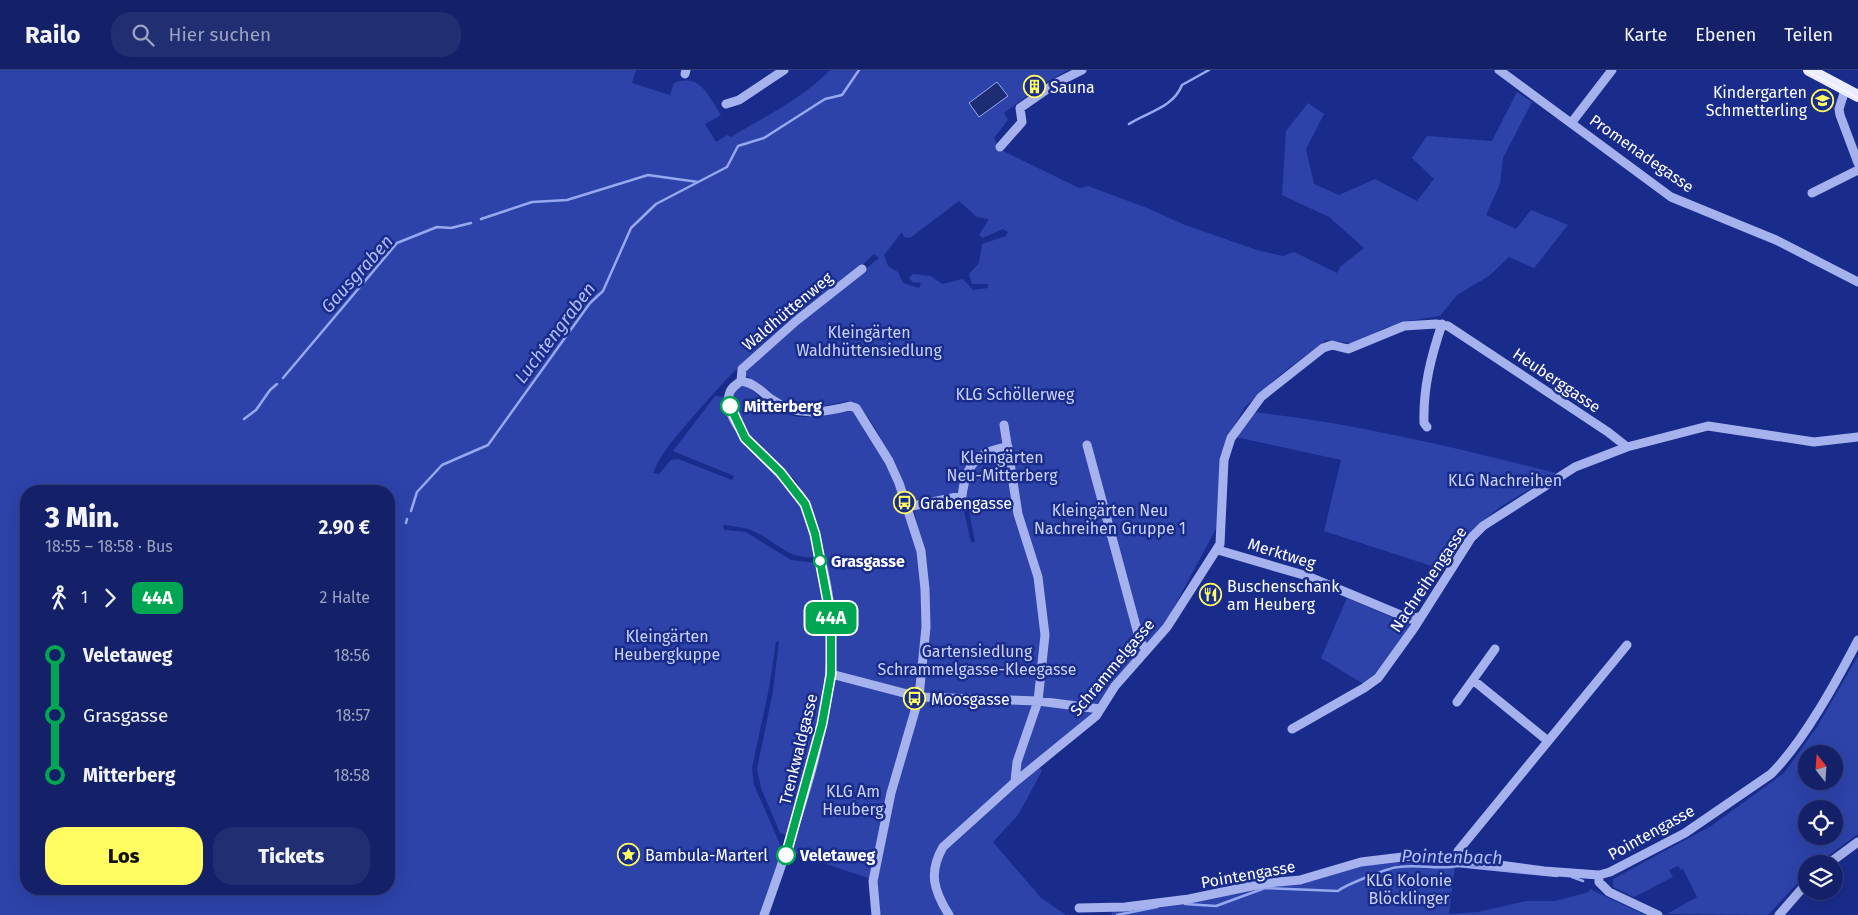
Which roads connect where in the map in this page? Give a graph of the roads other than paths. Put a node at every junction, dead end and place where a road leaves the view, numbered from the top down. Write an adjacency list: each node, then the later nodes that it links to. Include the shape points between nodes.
1 (784, 70): 8 (street, via 739,100)
2 (1082, 70): 10 (street, via 1056,83 1020,108 1022,122)
3 (1499, 70): 9 (street, Promenadegasse)
4 (1612, 70): 9 (street)
5 (1809, 70): 6 (main road)
6 (1845, 90): 7 (main road); 11 (street, via 1840,116)
7 (1858, 96)
8 (726, 104)
9 (1572, 122): 15 (street, Promenadegasse, via 1671,196 1776,240)
10 (1000, 147)
11 (1858, 163)
12 (1858, 170): 13 (street)
13 (1812, 193)
14 (862, 268): 17 (street, Waldhüttenweg, via 742,369)
15 (1858, 282)
16 (1442, 324): 18 (street, Heuberggasse, via 1417,324 1392,330 1348,348 1329,345 1300,364); 20 (street, via 1424,387 1424,423); 24 (street, Heuberggasse, via 1462,334)
17 (741, 381): 25 (street, via 750,382 793,411 806,413 850,406 856,408 890,461); 32 (street, Trenkwaldgasse, via 728,396 738,427 800,496 811,519 831,619)
18 (1261, 397): 26 (street, Schrammelgasse, via 1235,432 1225,453 1223,524)
19 (1004, 424): 23 (street)
20 (1427, 426)
21 (1858, 437): 24 (street, via 1814,442 1708,426)
22 (1087, 445): 31 (street, via 1140,641)
23 (1008, 447): 25 (street, via 984,453 974,462 964,482 962,496); 35 (street, via 1018,514 1038,577 1042,606 1045,635)
24 (1627, 447): 27 (street, Nachreihengasse, via 1575,467 1483,526 1471,538)
25 (908, 507): 34 (street, via 921,551 925,582 926,627)
26 (1218, 550): 27 (street, Merktweg, via 1308,576 1410,619); 31 (street, Schrammelgasse, via 1166,627)
27 (1419, 617): 38 (street, Nachreihengasse, via 1373,682)
28 (1858, 640): 44 (street, Pointengasse, via 1825,698 1771,774 1685,833 1630,863)
29 (1627, 645): 39 (street)
30 (1495, 649): 33 (street)
31 (1146, 650): 37 (street, Schrammelgasse)
32 (831, 674): 34 (street); 47 (street, Trenkwaldgasse, via 808,778)
33 (1473, 680): 36 (street); 39 (street)
34 (918, 697): 35 (street); 48 (street, via 891,793 873,881)
35 (1038, 701): 37 (street); 40 (street, via 1017,762)
36 (1457, 702)
37 (1100, 709): 40 (street, Schrammelgasse, via 1096,716)
38 (1292, 729)
39 (1548, 741): 43 (street, via 1458,851)
40 (1014, 782): 49 (street, Schrammelgasse, via 949,839 937,856 933,882)
41 (1858, 842): 42 (street)
42 (1840, 855)
43 (1457, 859): 44 (street, Pointengasse); 46 (street, Pointengasse, via 1426,856 1386,858 1347,865 1300,880 1266,883 1189,899)
44 (1599, 875): 50 (street, via 1599,882 1609,892)
45 (1798, 893): 51 (street)
46 (1079, 908)
47 (764, 915)
48 (876, 915)
49 (949, 915)
50 (1658, 915)
51 (1778, 915)

